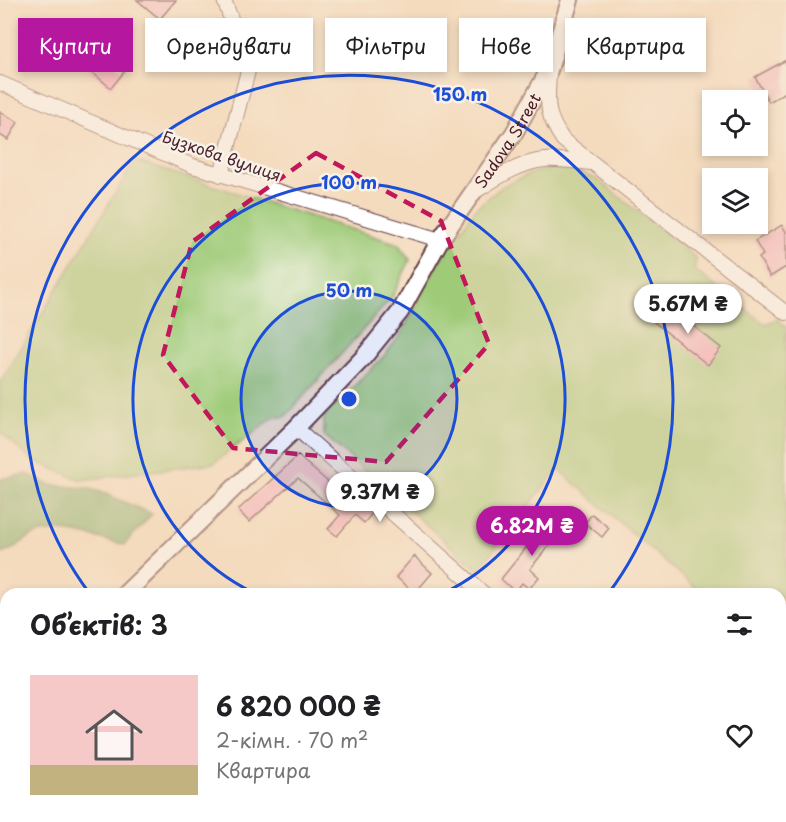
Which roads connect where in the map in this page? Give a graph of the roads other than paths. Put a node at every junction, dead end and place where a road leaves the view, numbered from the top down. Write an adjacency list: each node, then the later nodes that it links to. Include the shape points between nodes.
1 (224, 0): 8 (street, via 249,67)
2 (570, 0): 3 (street, Sadova Street)
3 (553, 57)
4 (548, 72): 9 (street, Sadova Street, via 514,133)
5 (549, 72): 7 (street, via 548,113 553,125 563,140)
6 (0, 83): 8 (street, Бузкова вулиця)
7 (592, 163): 9 (street, via 544,160 512,170); 11 (street)
8 (221, 175): 10 (street, Бузкова вулиця)
9 (472, 194): 10 (street, Sadova Street)
10 (440, 240): 12 (street, Sadova Street, via 399,312 363,358)
11 (786, 313)
12 (296, 428): 13 (street, Sadova Street); 14 (street)
13 (131, 588)
14 (477, 588)

